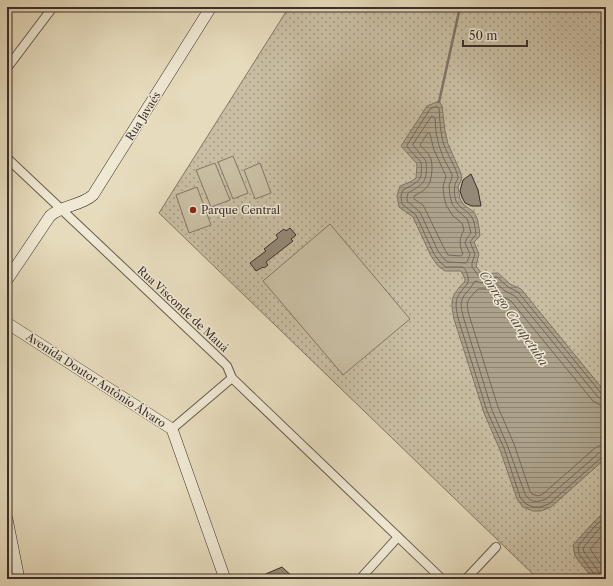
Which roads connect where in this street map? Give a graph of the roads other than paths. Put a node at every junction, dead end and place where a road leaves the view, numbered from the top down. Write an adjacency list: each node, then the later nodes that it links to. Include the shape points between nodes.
1 (53, 7): 3 (street)
2 (211, 7): 5 (street, Rua Javaés, via 93,195 88,200)
3 (7, 68)
4 (7, 158): 5 (street, Rua Visconde de Mauá)
5 (61, 209): 6 (street, via 50,216); 8 (street, Rua Visconde de Mauá, via 223,362)
6 (7, 280)
7 (7, 324): 9 (street, Avenida Doutor Antônio Álvaro)
8 (232, 378): 9 (street); 11 (street, Rua Visconde de Mauá)
9 (172, 429): 14 (street, Avenida Doutor Antônio Álvaro)
10 (7, 518): 13 (street)
11 (398, 537): 15 (street); 16 (street, Rua Visconde de Mauá)
12 (496, 547): 17 (street)
13 (19, 579)
14 (225, 579)
15 (360, 579)
16 (442, 579)
17 (466, 579)

